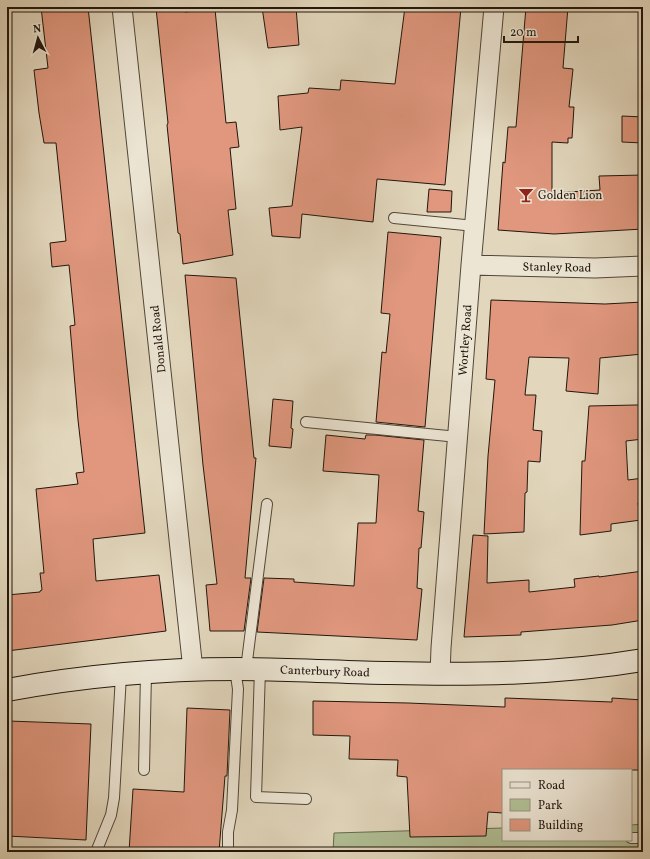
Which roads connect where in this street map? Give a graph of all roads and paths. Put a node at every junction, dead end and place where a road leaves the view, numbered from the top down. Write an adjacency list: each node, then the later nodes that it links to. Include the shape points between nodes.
1 (122, 7): 12 (street, Donald Road)
2 (494, 7): 4 (street, Wortley Road)
3 (394, 218): 4 (lane)
4 (475, 226): 5 (street, Wortley Road)
5 (471, 265): 6 (street, Stanley Road, via 594,268); 8 (street, Wortley Road)
6 (643, 266)
7 (306, 422): 8 (lane)
8 (458, 437): 14 (street, Wortley Road)
9 (267, 504): 11 (lane)
10 (643, 660): 14 (street, Canterbury Road, via 508,673)
11 (247, 669): 12 (street, Canterbury Road); 14 (street, Canterbury Road); 18 (lane, via 256,797); 22 (lane, via 238,689)
12 (193, 670): 13 (street, Canterbury Road)
13 (146, 673): 15 (street, Canterbury Road); 17 (lane)
14 (440, 674)
15 (120, 675): 16 (street, Canterbury Road); 21 (lane, via 114,798 111,815)
16 (7, 690)
17 (144, 770)
18 (306, 798)
19 (632, 838): 20 (lane)
20 (643, 838)
21 (96, 852)
22 (228, 852)

